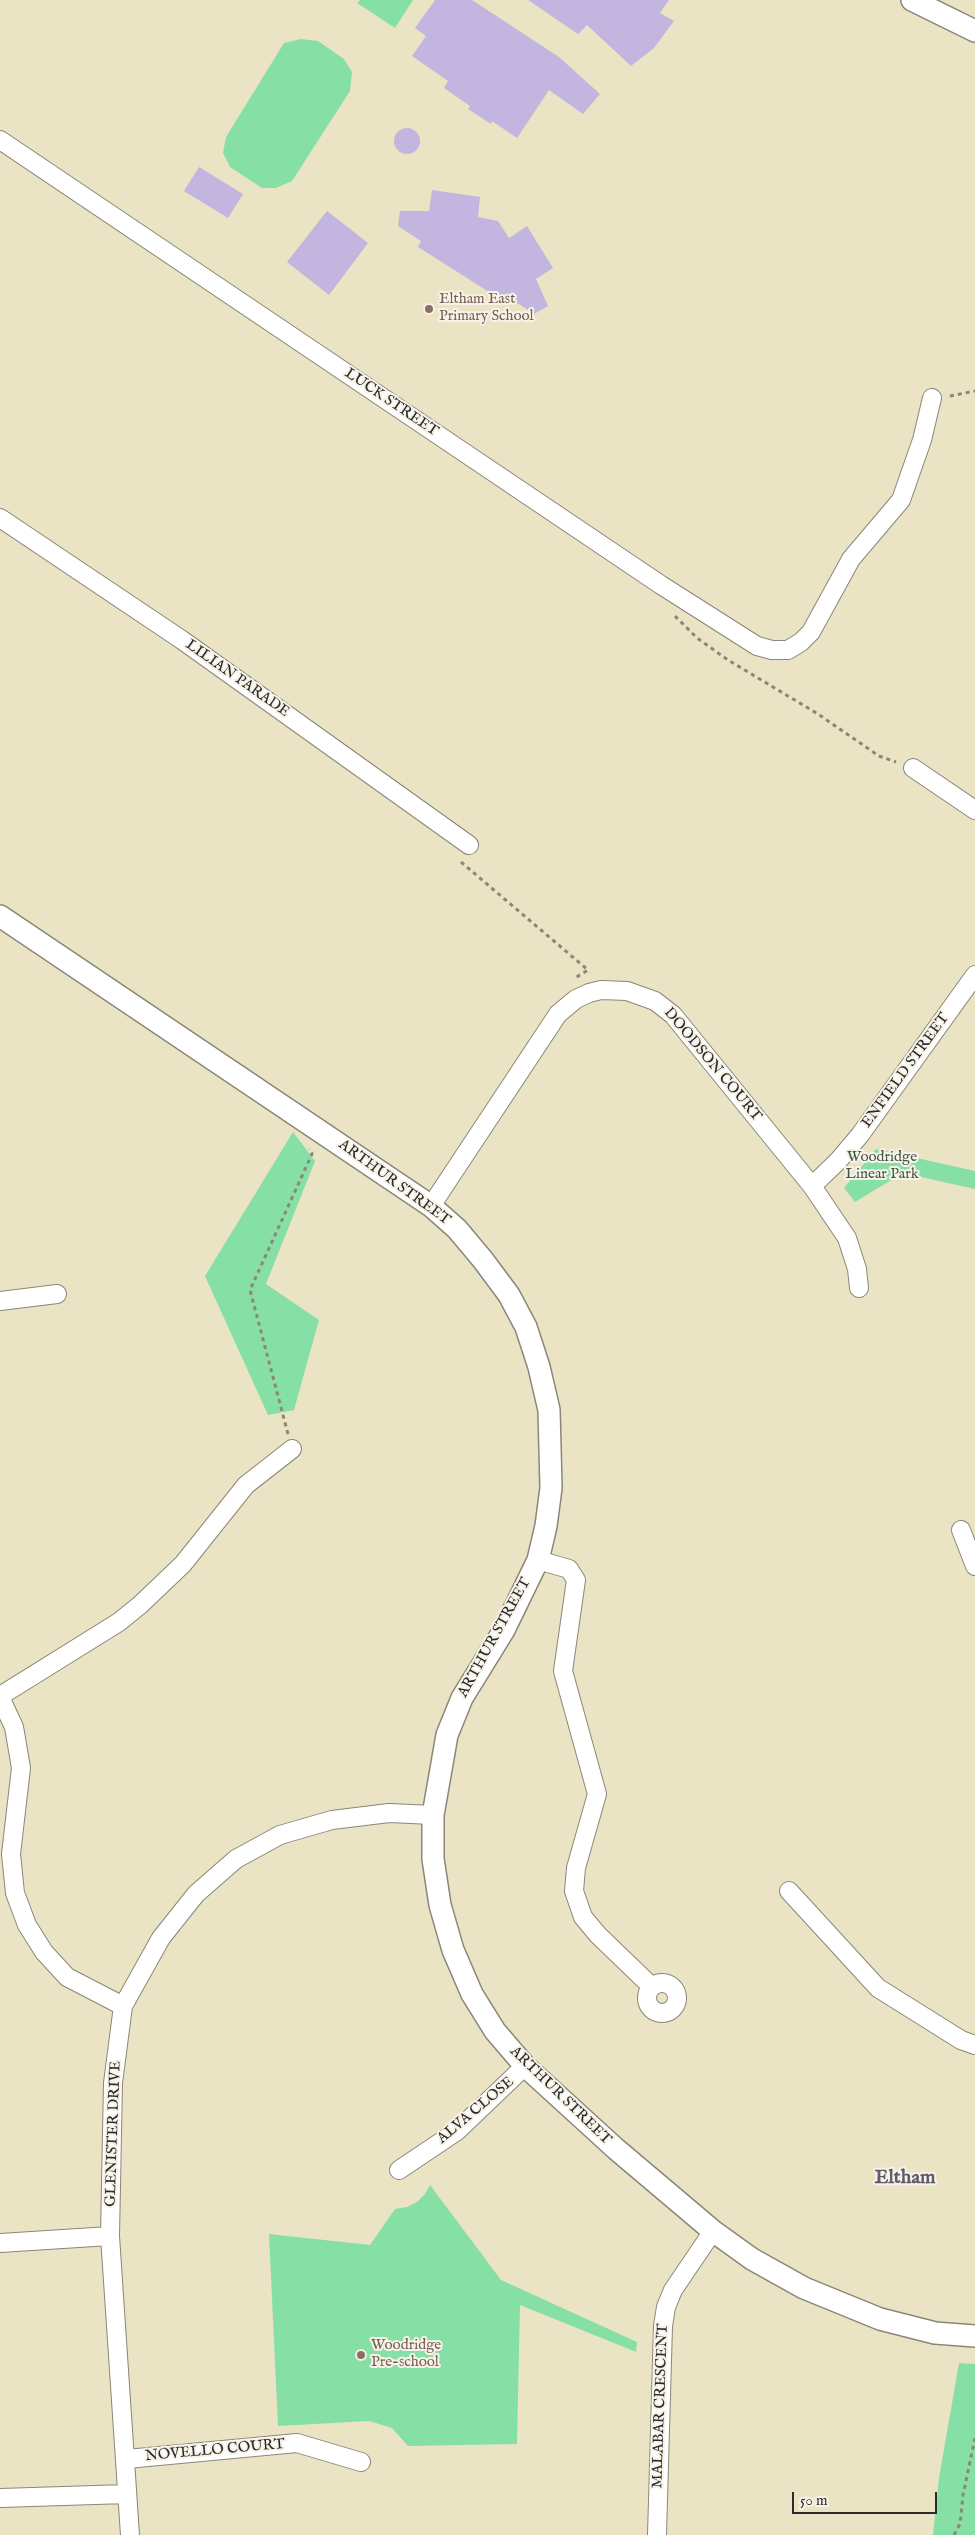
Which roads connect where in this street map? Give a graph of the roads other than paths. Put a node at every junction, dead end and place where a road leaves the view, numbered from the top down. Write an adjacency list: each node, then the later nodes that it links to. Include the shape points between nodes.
1 (912, 0): 2 (street)
2 (975, 31)
3 (0, 140): 4 (street, LUCK STREET, via 661,585 757,646 788,650 811,632 851,559 901,500 922,440)
4 (932, 398)
5 (0, 518): 8 (street, LILIAN PARADE, via 182,640)
6 (913, 768): 7 (street)
7 (975, 810)
8 (469, 845)
9 (0, 916): 12 (street, ARTHUR STREET)
10 (975, 975): 11 (street, ENFIELD STREET, via 860,1135)
11 (812, 1186): 12 (street, DOODSON COURT, via 673,1015 643,995 614,989 576,999 558,1014); 13 (street, DOODSON COURT, via 847,1238 858,1269)
12 (431, 1206): 18 (street, ARTHUR STREET, via 457,1229 509,1295 526,1327 540,1368 549,1410 552,1451 551,1488)
13 (859, 1288)
14 (57, 1294): 15 (street)
15 (0, 1301)
16 (292, 1449): 20 (street, via 246,1485 183,1564 140,1605 119,1622)
17 (960, 1530): 19 (street)
18 (538, 1560): 21 (street, ARTHUR STREET, via 504,1630 462,1698 447,1735); 23 (street, via 569,1570 576,1580 563,1671 597,1794 576,1868 574,1891 583,1916 598,1935)
19 (975, 1566)
20 (0, 1696): 24 (street, via 14,1727 21,1768 11,1854 15,1893 27,1925 44,1952 67,1977)
21 (433, 1815): 24 (street, GLENISTER DRIVE, via 389,1813 332,1820 280,1836 236,1859 196,1894 161,1938); 26 (street, ARTHUR STREET, via 440,1905 453,1950 472,1994 494,2031)
22 (789, 1891): 25 (street, via 878,1988 961,2040)
23 (652, 1987)
24 (123, 2006): 29 (street, GLENISTER DRIVE, via 113,2083)
25 (975, 2045)
26 (525, 2066): 27 (street, ALVA CLOSE, via 457,2131); 28 (street, ARTHUR STREET)
27 (400, 2170)
28 (713, 2231): 31 (street, ARTHUR STREET, via 752,2259 804,2288 880,2319 935,2333); 37 (street, MALABAR CRESCENT, via 673,2290 666,2308)
29 (110, 2236): 30 (street); 32 (street, GLENISTER DRIVE)
30 (0, 2243)
31 (975, 2336)
32 (126, 2459): 33 (street, NOVELLO COURT, via 297,2443); 34 (street, GLENISTER DRIVE)
33 (361, 2462)
34 (127, 2494): 35 (street); 36 (street, GLENISTER DRIVE)
35 (0, 2498)
36 (130, 2535)
37 (657, 2535)

